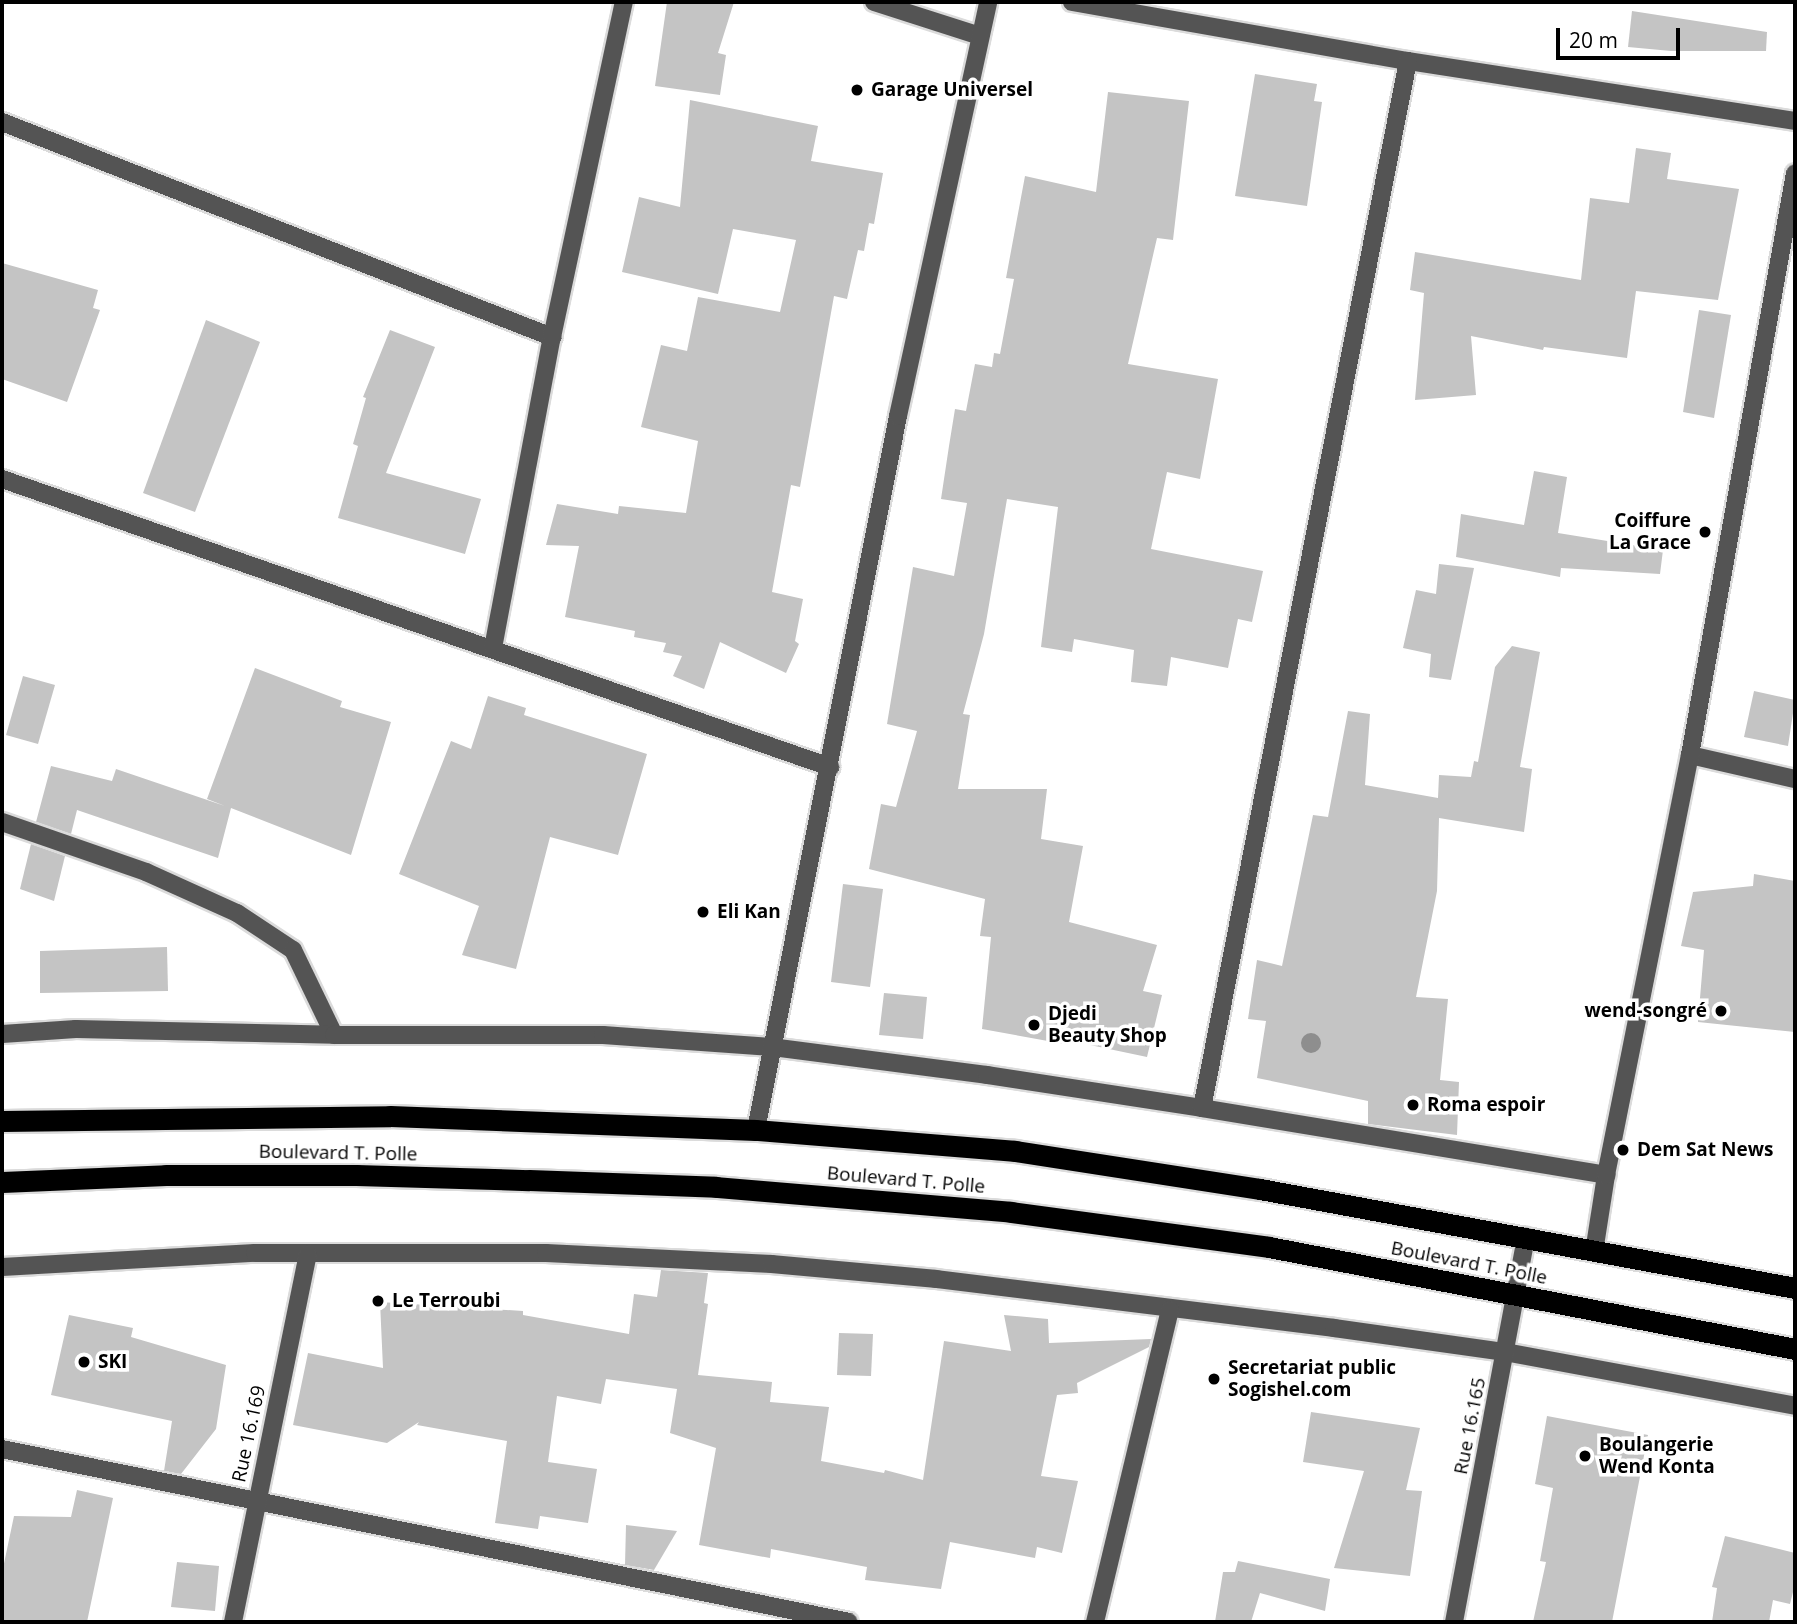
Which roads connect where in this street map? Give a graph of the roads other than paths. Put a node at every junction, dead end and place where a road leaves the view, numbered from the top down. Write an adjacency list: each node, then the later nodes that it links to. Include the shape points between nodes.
1 (624, 2): 10 (street)
2 (874, 2): 5 (street)
3 (988, 2): 5 (street)
4 (1072, 2): 6 (street)
5 (980, 36): 14 (street, via 898,416)
6 (1408, 61): 7 (street); 20 (street)
7 (1795, 121)
8 (2, 122): 10 (street)
9 (1795, 173): 13 (street)
10 (552, 337): 12 (street)
11 (2, 479): 12 (street)
12 (494, 649): 14 (street)
13 (1690, 755): 15 (street); 23 (street)
14 (830, 767): 19 (street)
15 (1795, 779)
16 (2, 822): 18 (street, via 146,872 237,913 293,950)
17 (2, 1034): 18 (street, via 76,1028)
18 (334, 1035): 19 (street, via 603,1035)
19 (772, 1047): 20 (street); 22 (street)
20 (1202, 1108): 23 (street)
21 (2, 1121): 22 (highway, Boulevard T. Polle, via 390,1116)
22 (756, 1130): 25 (highway, Boulevard T. Polle, via 1015,1151)
23 (1606, 1175): 26 (street)
24 (2, 1182): 30 (highway, Boulevard T. Polle, via 166,1175 356,1175 716,1187 1011,1212 1214,1239)
25 (1526, 1237): 26 (highway, Boulevard T. Polle); 30 (street, Rue 16.165)
26 (1594, 1252): 29 (highway, Boulevard T. Polle)
27 (308, 1255): 28 (street, via 256,1253); 31 (street, via 546,1253 772,1264 936,1279); 36 (street, Rue 16.169)
28 (2, 1267)
29 (1795, 1288)
30 (1514, 1294): 32 (highway, Boulevard T. Polle); 33 (street, Rue 16.165)
31 (1170, 1310): 33 (street); 39 (street)
32 (1795, 1349)
33 (1505, 1352): 34 (street); 40 (street, Rue 16.165)
34 (1795, 1406)
35 (2, 1449): 36 (street)
36 (257, 1502): 37 (street, Rue 16.169); 38 (street)
37 (233, 1622)
38 (849, 1622)
39 (1095, 1622)
40 (1454, 1622)

